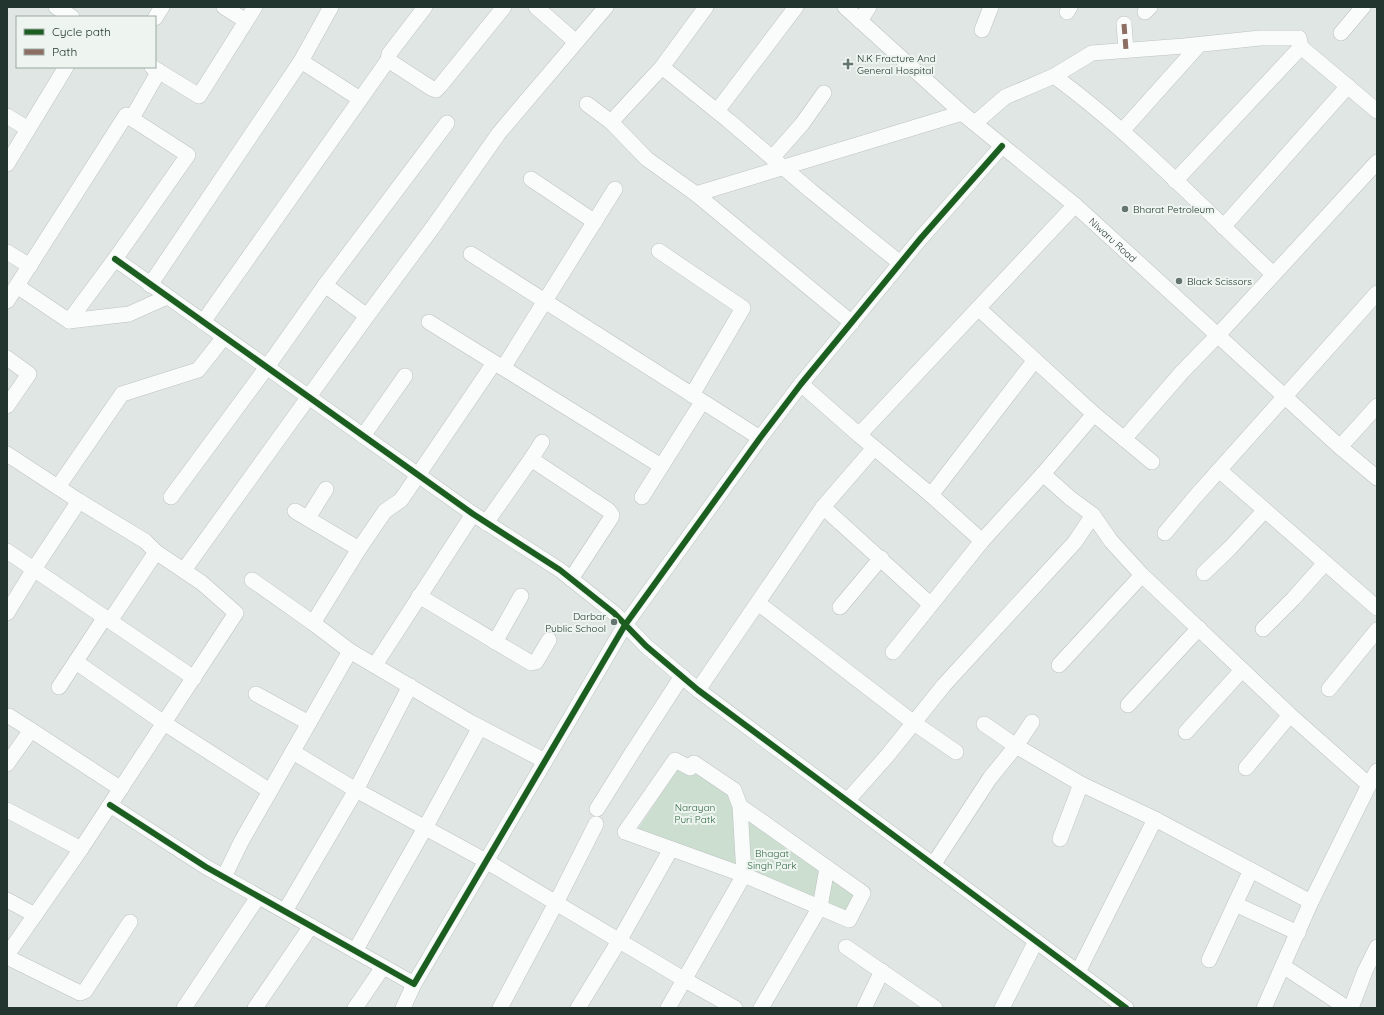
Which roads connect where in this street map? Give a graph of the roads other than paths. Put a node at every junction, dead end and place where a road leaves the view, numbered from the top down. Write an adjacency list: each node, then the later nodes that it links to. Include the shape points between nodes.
1 (56, 7): 16 (street)
2 (162, 7): 17 (street)
3 (224, 7): 18 (street)
4 (255, 7): 18 (street)
5 (331, 7): 28 (street)
6 (425, 7): 27 (street, via 389,54)
7 (504, 7): 27 (street, via 436,90)
8 (536, 7): 23 (street)
9 (606, 7): 23 (street)
10 (706, 7): 29 (street)
11 (796, 7): 38 (street)
12 (845, 7): 19 (street, Niwaru Road)
13 (869, 7): 19 (street)
14 (991, 7): 21 (street)
15 (1363, 7): 22 (street)
16 (70, 16)
17 (156, 16)
18 (246, 21): 31 (street, via 205,100)
19 (860, 21): 39 (street, Niwaru Road)
20 (1124, 24): 26 (street)
21 (982, 30)
22 (1341, 33)
23 (576, 42): 74 (street, via 499,133)
24 (1199, 45): 25 (street, via 1260,38 1300,38); 26 (street); 46 (street)
25 (1302, 46): 33 (street); 53 (street)
26 (1126, 50): 32 (street, via 1092,53)
27 (388, 60): 35 (street)
28 (301, 61): 35 (street); 66 (street)
29 (662, 67): 38 (street); 42 (street)
30 (65, 68): 45 (street)
31 (155, 69): 41 (street)
32 (1054, 76): 44 (street, via 1006,97); 46 (street)
33 (1348, 86): 37 (street); 58 (street)
34 (824, 94): 48 (street)
35 (360, 99): 76 (street)
36 (587, 104): 42 (street)
37 (1377, 110)
38 (717, 112): 48 (street)
39 (962, 113): 44 (street, Niwaru Road); 51 (street)
40 (7, 116): 45 (street)
41 (132, 118): 62 (street, via 188,155); 64 (street, via 126,115)
42 (611, 122): 55 (street, via 647,159)
43 (447, 123): 67 (street)
44 (975, 123): 47 (street, Niwaru Road)
45 (28, 129): 50 (street)
46 (1122, 132): 53 (street)
47 (1002, 146): 56 (street, Niwaru Road); 63 (street)
48 (772, 158): 51 (street)
49 (1377, 162): 65 (street)
50 (7, 164)
51 (784, 168): 55 (street); 63 (street)
52 (531, 179): 57 (street)
53 (1175, 181): 58 (street)
54 (615, 190): 57 (street)
55 (696, 194): 78 (street)
56 (1075, 205): 73 (street); 79 (street, Niwaru Road)
57 (595, 222): 71 (street)
58 (1224, 227): 65 (street)
59 (660, 251): 89 (street, via 743,308)
60 (7, 252): 64 (street)
61 (471, 254): 71 (street)
62 (115, 259): 66 (street); 75 (street)
63 (900, 263): 78 (street)
64 (30, 266): 68 (street)
65 (1274, 274): 79 (street)
66 (150, 285): 70 (street)
67 (325, 285): 74 (street); 84 (street)
68 (17, 286): 72 (street); 75 (street)
69 (1377, 293): 87 (street)
70 (167, 297): 75 (street, via 130,314); 76 (street)
71 (545, 301): 83 (street); 89 (street)
72 (7, 302)
73 (978, 308): 82 (street); 93 (street)
74 (367, 316): 88 (street)
75 (69, 321)
76 (203, 322): 80 (street)
77 (429, 322): 83 (street)
78 (852, 323): 86 (street)
79 (1218, 335): 87 (street, Niwaru Road); 96 (street)
80 (224, 337): 84 (street); 108 (street, via 198,370 122,394)
81 (7, 358): 90 (street, via 29,374)
82 (1035, 360): 92 (street); 110 (street)
83 (499, 366): 103 (street); 106 (street)
84 (267, 367): 88 (street); 111 (street)
85 (405, 376): 94 (street)
86 (801, 384): 93 (street); 95 (street)
87 (1285, 396): 98 (street, Niwaru Road); 104 (street)
88 (309, 397): 94 (street); 127 (street)
89 (697, 398): 95 (street); 103 (street)
90 (7, 406)
91 (1377, 406): 98 (street)
92 (1094, 414): 96 (street); 105 (street)
93 (859, 435): 99 (street)
94 (363, 436): 106 (street)
95 (760, 438): 141 (street)
96 (1124, 439): 102 (street)
97 (542, 442): 101 (street)
98 (1340, 447): 107 (street, Niwaru Road)
99 (874, 448): 110 (street); 114 (street)
100 (7, 454): 108 (street)
101 (531, 459): 118 (street); 130 (street, via 612,515)
102 (1152, 462)
103 (661, 466): 112 (street)
104 (1219, 470): 115 (street); 119 (street)
105 (1043, 474): 117 (street); 120 (street)
106 (419, 476): 116 (street); 121 (street, via 401,500 385,511)
107 (1377, 478)
108 (58, 487): 113 (street)
109 (326, 489): 121 (street, via 301,515)
110 (931, 495): 120 (street)
111 (171, 497)
112 (642, 497)
113 (79, 501): 123 (street, via 145,541); 126 (street)
114 (823, 507): 124 (street); 134 (street)
115 (1265, 510): 125 (street); 128 (street)
116 (473, 514): 118 (street); 132 (street)
117 (1093, 515): 129 (street, via 1111,541); 163 (street, via 1075,542 944,685)
118 (486, 523): 130 (street)
119 (1164, 532)
120 (982, 541): 135 (street)
121 (359, 549): 140 (street)
122 (7, 550): 126 (street)
123 (156, 552): 127 (street); 139 (street)
124 (881, 558): 135 (street); 136 (street)
125 (1325, 563): 137 (street); 143 (street)
126 (34, 569): 138 (street); 139 (street)
127 (184, 570): 154 (street, via 202,582 236,613)
128 (1204, 573)
129 (1142, 575): 142 (street); 151 (street)
130 (571, 579): 141 (street, via 614,613)
131 (252, 580): 140 (street)
132 (419, 596): 146 (street); 150 (street)
133 (521, 596): 146 (street)
134 (758, 603): 158 (street); 163 (street)
135 (930, 604): 148 (street)
136 (840, 606)
137 (1377, 608)
138 (7, 613)
139 (108, 619): 149 (street); 154 (street)
140 (313, 622): 147 (street)
141 (625, 625): 153 (street); 174 (street)
142 (1199, 628): 152 (street); 160 (street)
143 (1263, 629)
144 (1377, 630): 157 (street)
145 (549, 640): 146 (street, via 534,663)
146 (495, 642)
147 (350, 651): 150 (street); 166 (street)
148 (893, 652)
149 (76, 662): 156 (street); 165 (street)
150 (374, 665): 155 (street)
151 (1060, 665)
152 (1242, 670): 161 (street); 170 (street)
153 (682, 676): 158 (street); 201 (street, via 632,753 597,817)
154 (194, 678): 165 (street)
155 (410, 686): 168 (street); 181 (street)
156 (59, 687)
157 (1329, 689)
158 (698, 690): 183 (street)
159 (256, 694): 166 (street)
160 (1128, 705)
161 (1290, 715): 176 (street); 179 (street)
162 (9, 716): 169 (street)
163 (914, 722): 173 (street); 183 (street)
164 (1032, 722): 171 (street)
165 (164, 723): 180 (street); 182 (street)
166 (309, 723): 172 (street)
167 (984, 724): 171 (street)
168 (480, 727): 174 (street); 188 (street)
169 (32, 730): 175 (street); 180 (street)
170 (1186, 732)
171 (1016, 746): 178 (street); 193 (street, via 990,778)
172 (293, 752): 181 (street); 182 (street)
173 (956, 752)
174 (545, 761): 192 (street)
175 (7, 764)
176 (1246, 768)
177 (1377, 771): 179 (street)
178 (1081, 784): 187 (street); 189 (street)
179 (1369, 785): 200 (street)
180 (120, 789): 184 (street)
181 (356, 790): 188 (street); 204 (street)
182 (270, 791): 197 (street)
183 (847, 801): 193 (street)
184 (110, 805): 191 (street); 197 (street)
185 (740, 806): 190 (street, via 734,790 694,763 690,768 675,760 625,832); 194 (street); 196 (street)
186 (7, 810): 191 (street)
187 (1155, 819): 195 (street); 219 (street)
188 (425, 828): 192 (street); 213 (street)
189 (1060, 839)
190 (672, 849): 196 (street); 209 (street)
191 (81, 850): 205 (street)
192 (486, 861): 201 (street); 221 (street)
193 (933, 865): 210 (street)
194 (827, 868): 203 (street); 203 (street, via 862,893 849,920)
195 (1250, 870): 200 (street); 202 (street)
196 (744, 875): 203 (street); 220 (street)
197 (224, 877): 198 (street)
198 (258, 897): 204 (street); 222 (street)
199 (7, 900): 205 (street)
200 (1311, 902): 208 (street)
201 (556, 903): 209 (street); 226 (street)
202 (1235, 904): 208 (street); 215 (street)
203 (820, 907): 230 (street)
204 (284, 911): 207 (street)
205 (35, 915): 214 (street)
206 (130, 922): 214 (street, via 83,993)
207 (311, 926): 213 (street); 223 (street)
208 (1298, 933): 216 (street)
209 (619, 941): 220 (street); 227 (street)
210 (1036, 941): 219 (street); 233 (street)
211 (846, 946): 218 (street)
212 (1377, 946): 237 (street)
213 (355, 951): 217 (street)
214 (7, 956)
215 (1209, 960)
216 (1283, 966): 235 (street); 236 (street)
217 (383, 967): 221 (street); 224 (street)
218 (882, 971): 231 (street); 232 (street)
219 (1078, 972): 234 (street)
220 (685, 980): 228 (street); 229 (street)
221 (414, 984): 225 (street)
222 (184, 1008)
223 (255, 1008)
224 (355, 1008)
225 (403, 1008)
226 (500, 1008)
227 (578, 1008)
228 (668, 1008)
229 (735, 1008)
230 (761, 1008)
231 (864, 1008)
232 (935, 1008)
233 (1002, 1008)
234 (1126, 1008)
235 (1264, 1008)
236 (1347, 1008)
237 (1351, 1008)

